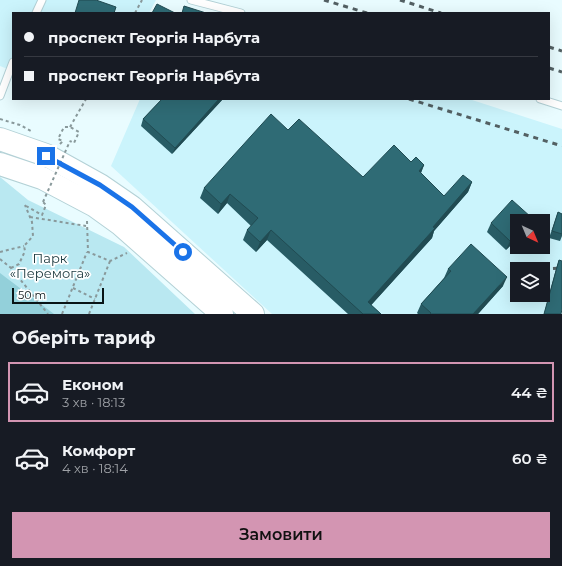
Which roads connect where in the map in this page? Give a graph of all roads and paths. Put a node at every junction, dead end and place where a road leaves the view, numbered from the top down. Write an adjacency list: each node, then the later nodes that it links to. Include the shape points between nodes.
1 (42, 0): 4 (lane)
2 (142, 0): 5 (path)
3 (191, 0): 6 (lane)
4 (36, 12)
5 (136, 12)
6 (237, 12)
7 (12, 65): 8 (lane)
8 (0, 96)
9 (85, 100): 12 (path)
10 (543, 100): 11 (lane)
11 (562, 106)
12 (70, 128): 14 (path, via 64,127 58,139); 16 (path, bridge, via 79,132 74,143 70,141 43,202 46,205 42,215 25,205)
13 (0, 139): 32 (main road, via 46,156 100,185 132,207 207,269)
14 (63, 141)
15 (0, 164): 31 (main road, via 42,178 95,206 120,224)
16 (30, 217): 18 (path); 19 (path, via 33,236)
17 (87, 219): 18 (path)
18 (86, 226): 21 (path)
19 (24, 246): 20 (path); 25 (path, via 25,252 19,264)
20 (0, 252)
21 (88, 252): 24 (path); 26 (path)
22 (129, 252): 24 (path)
23 (0, 259): 25 (path)
24 (110, 260): 27 (path)
25 (11, 268): 28 (path)
26 (73, 288): 27 (path); 29 (path)
27 (95, 299): 30 (path)
28 (48, 314)
29 (62, 314)
30 (89, 314)
31 (222, 314)
32 (253, 314)

